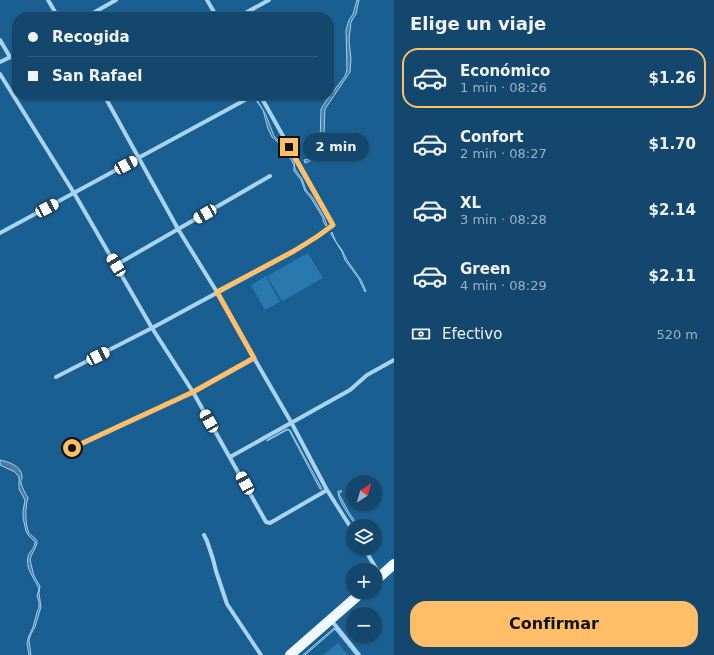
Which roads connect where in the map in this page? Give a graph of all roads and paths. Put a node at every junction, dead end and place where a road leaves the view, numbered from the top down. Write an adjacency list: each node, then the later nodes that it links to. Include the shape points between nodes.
1 (48, 0): 5 (street)
2 (116, 0): 6 (street)
3 (207, 0): 7 (street)
4 (269, 0): 8 (street)
5 (55, 12)
6 (95, 12)
7 (214, 12)
8 (247, 12)
9 (0, 40): 10 (street)
10 (10, 57): 11 (street)
11 (0, 62)
12 (0, 74): 13 (street)
13 (12, 93)
14 (16, 100): 20 (street)
15 (107, 100): 18 (street)
16 (245, 100): 18 (street)
17 (263, 100): 24 (street, via 333,225 294,251)
18 (140, 158): 20 (street); 21 (street)
19 (270, 176): 21 (street)
20 (74, 193): 22 (street); 23 (street)
21 (178, 229): 23 (street); 24 (street)
22 (0, 233)
23 (116, 265): 25 (street)
24 (217, 292): 25 (street); 26 (street)
25 (152, 328): 28 (street); 29 (street)
26 (254, 358): 29 (street); 30 (street)
27 (394, 360): 30 (street, via 367,375 350,390)
28 (56, 377)
29 (193, 392): 31 (street); 32 (street)
30 (292, 422): 32 (street); 33 (street)
31 (72, 448)
32 (230, 457): 33 (street, via 268,523)
33 (327, 490): 34 (street)
34 (346, 520)
35 (204, 536): 40 (street, via 227,604)
36 (394, 564): 37 (main road)
37 (382, 574)
38 (354, 599): 39 (main road)
39 (330, 620): 41 (main road); 42 (street)
40 (261, 655)
41 (290, 655)
42 (359, 655)

